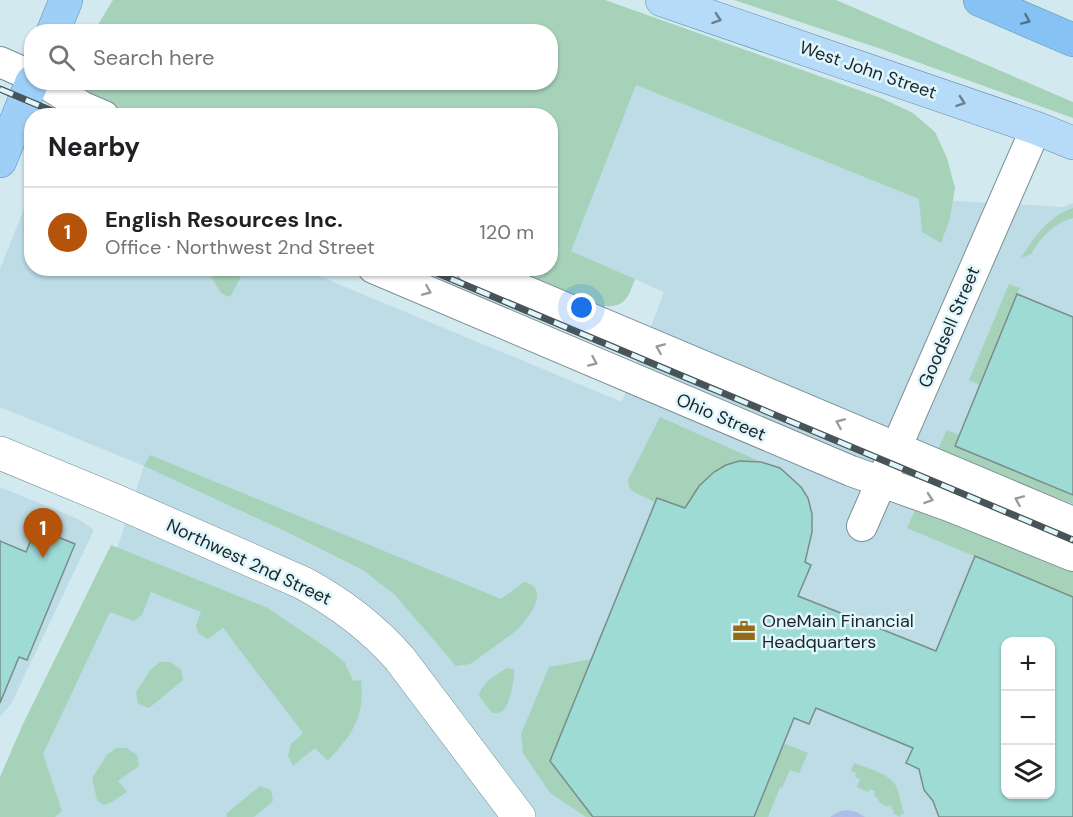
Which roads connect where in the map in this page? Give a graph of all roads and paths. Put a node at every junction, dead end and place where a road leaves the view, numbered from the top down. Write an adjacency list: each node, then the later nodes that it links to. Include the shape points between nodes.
1 (66, 0): 4 (highway)
2 (662, 0): 12 (main road, West John Street, one-way to 12)
3 (980, 0): 5 (highway, one-way to 5)
4 (56, 24)
5 (1073, 40)
6 (0, 62): 7 (street)
7 (24, 72)
8 (28, 90): 11 (highway)
9 (56, 90): 10 (street)
10 (85, 108)
11 (17, 115): 14 (highway)
12 (1036, 128): 13 (main road, West John Street); 17 (street, Goodsell Street)
13 (1073, 143)
14 (0, 161)
15 (392, 276): 19 (street, Ohio Street, one-way to 19)
16 (490, 276): 17 (street, one-way to 16)
17 (897, 447): 19 (street, Goodsell Street); 20 (street, one-way to 17)
18 (0, 453): 23 (main road, Northwest 2nd Street, via 332,598 400,659)
19 (882, 483): 21 (street, Goodsell Street); 22 (street, Ohio Street, one-way to 22)
20 (1073, 522)
21 (862, 526)
22 (1073, 556)
23 (519, 817)

